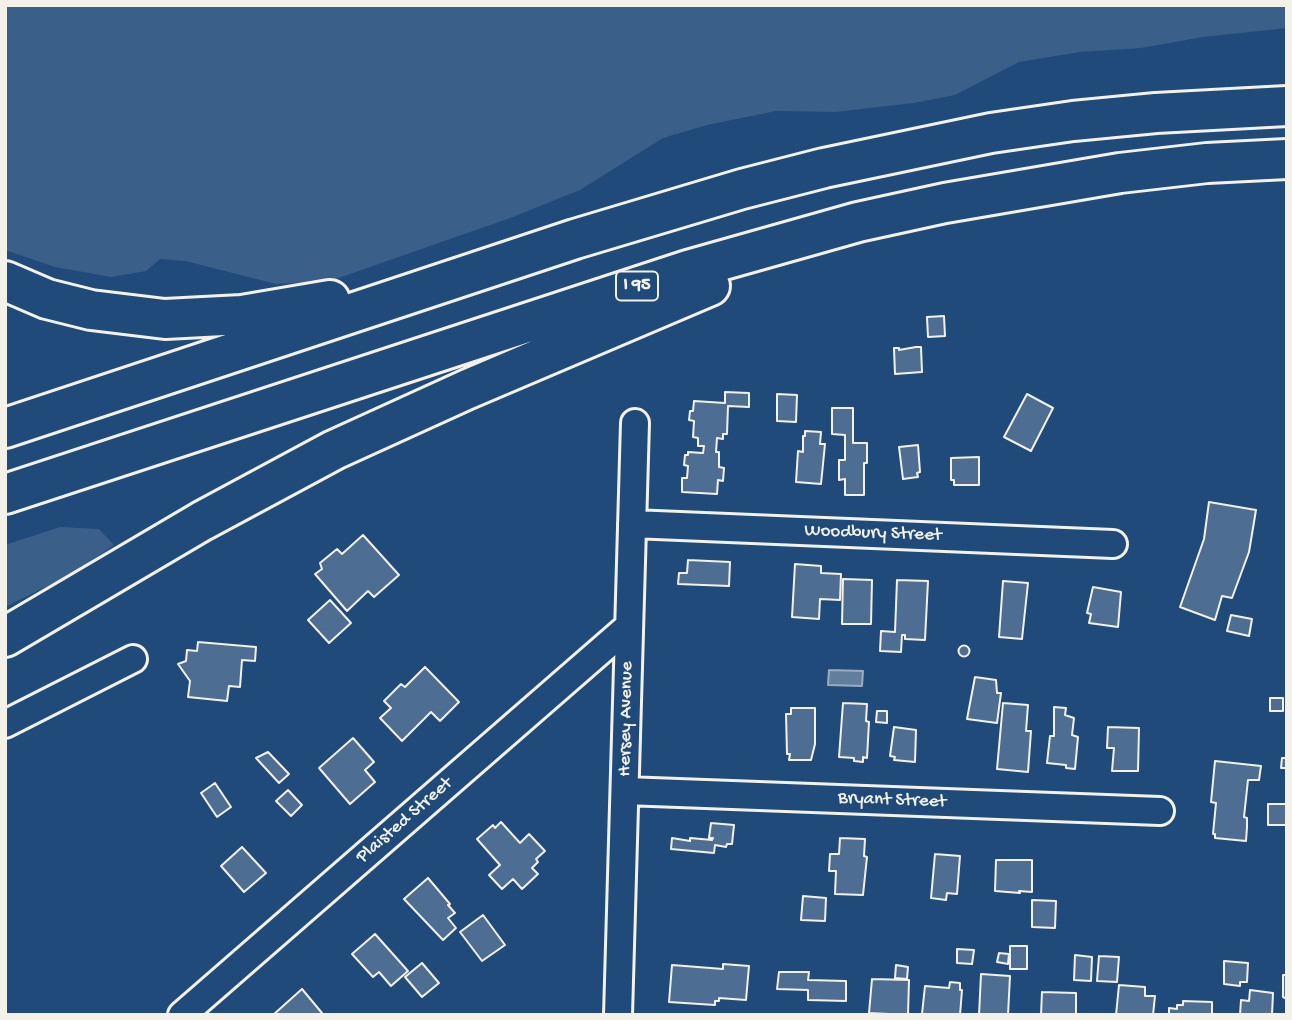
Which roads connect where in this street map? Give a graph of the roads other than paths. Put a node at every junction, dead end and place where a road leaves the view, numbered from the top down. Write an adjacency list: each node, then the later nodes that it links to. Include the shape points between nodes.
1 (1287, 106): 4 (highway, via 1073,121 908,149 742,189)
2 (1287, 159): 3 (highway, I 95, via 1120,173)
3 (858, 222): 8 (highway, I 95, via 675,274); 12 (highway, via 334,450 202,521)
4 (496, 265): 5 (highway, via 270,311 188,319 90,310); 7 (highway)
5 (5, 281)
6 (635, 423): 9 (street, Hersey Avenue)
7 (5, 428)
8 (5, 494)
9 (632, 524): 10 (street, Woodbury Street); 11 (street, Hersey Avenue)
10 (1113, 544)
11 (629, 626): 15 (street, Hersey Avenue); 17 (street, Plaisted Street)
12 (5, 637)
13 (133, 659): 14 (street)
14 (5, 724)
15 (625, 791): 16 (street, Bryant Street); 18 (street, Hersey Avenue)
16 (1160, 811)
17 (182, 1015)
18 (618, 1015)

